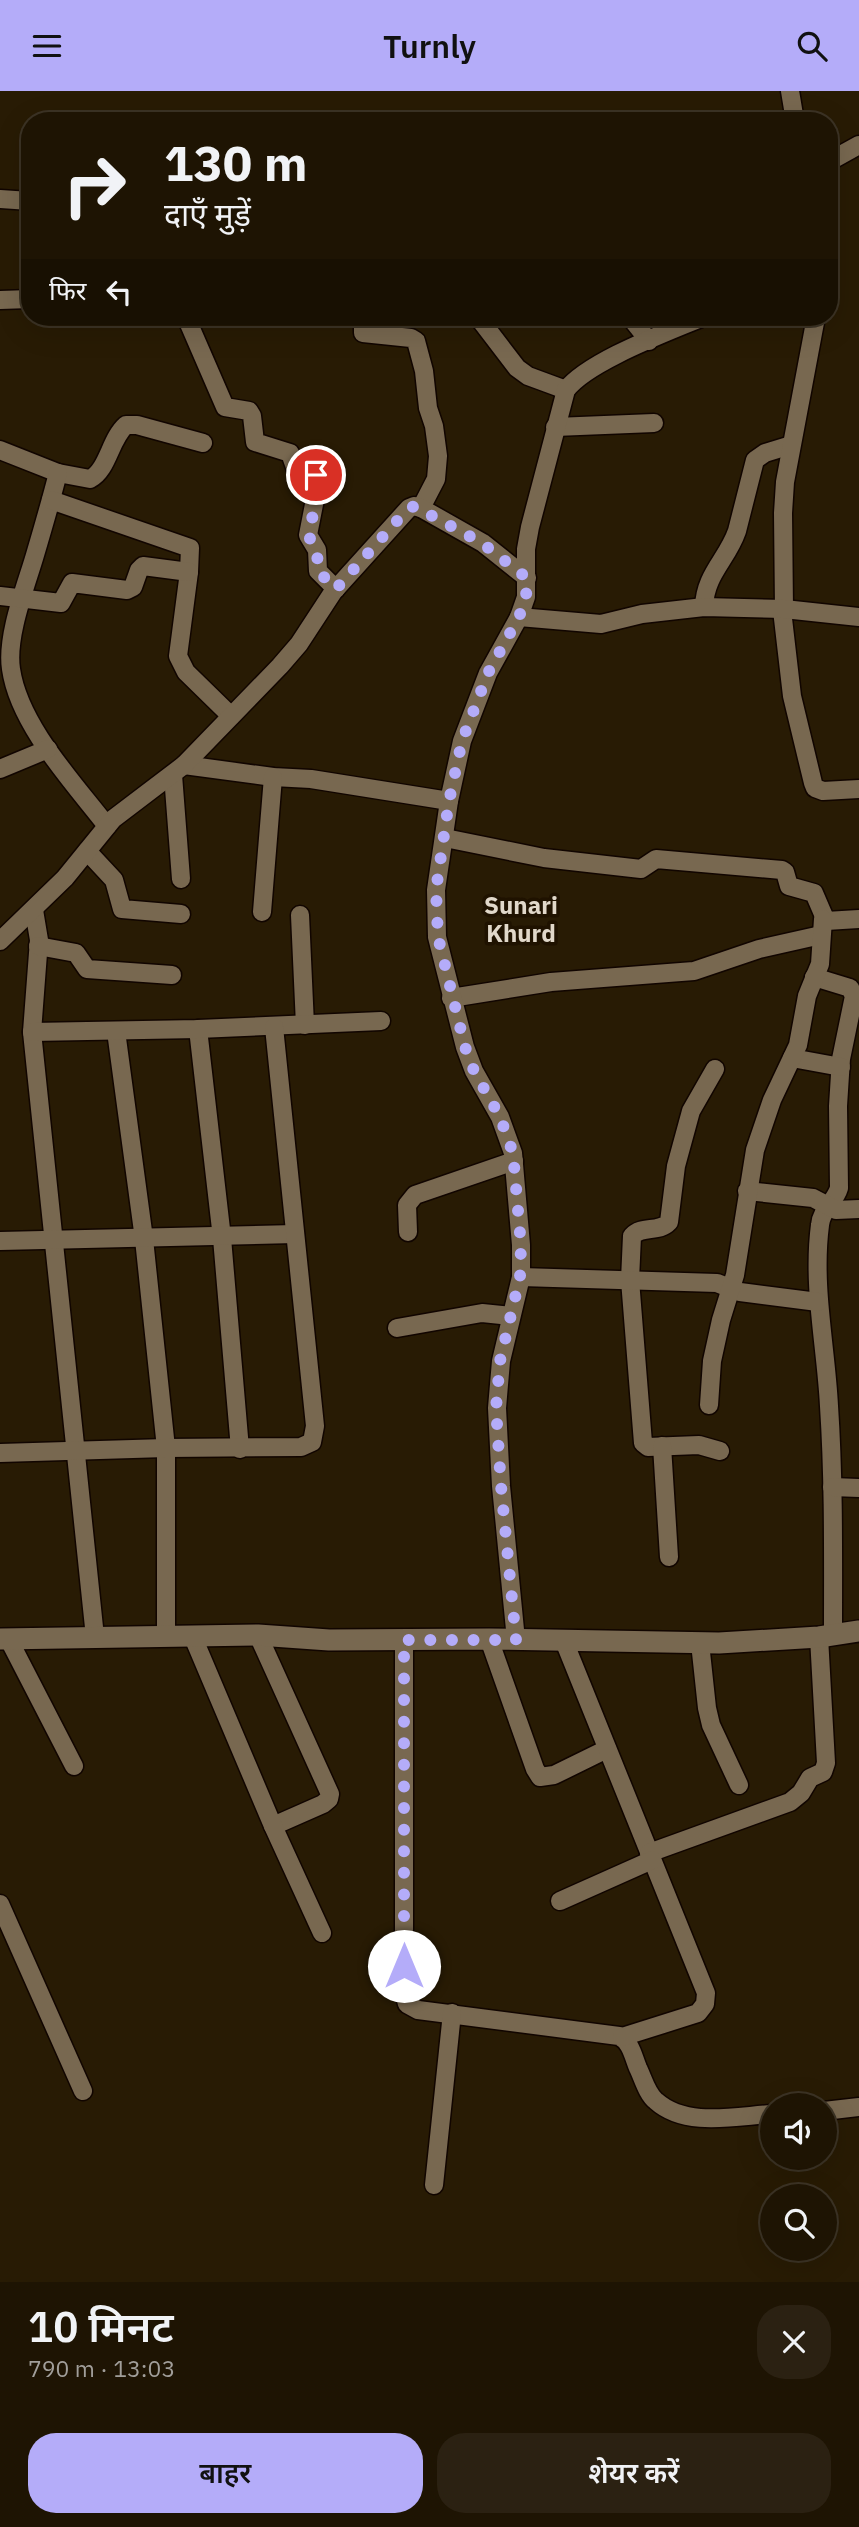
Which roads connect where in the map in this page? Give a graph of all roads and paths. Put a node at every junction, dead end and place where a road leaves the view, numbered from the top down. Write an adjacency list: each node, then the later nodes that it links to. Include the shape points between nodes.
1 (790, 91): 2 (street)
2 (794, 112)
3 (859, 145): 4 (street)
4 (838, 157)
5 (0, 199): 6 (street)
6 (21, 200)
7 (21, 299): 8 (street)
8 (0, 300)
9 (190, 326): 27 (street, via 225,407 249,411 255,442 290,453 296,470 317,476 309,537 317,550 318,571)
10 (363, 326): 24 (street, via 363,333 411,338 416,344 438,456 436,479)
11 (485, 326): 16 (street, via 527,376)
12 (637, 326): 15 (street)
13 (683, 326): 15 (street)
14 (814, 326): 20 (street)
15 (649, 341): 16 (street, via 594,368)
16 (566, 390): 18 (street)
17 (654, 423): 18 (street)
18 (555, 427): 26 (street, via 530,527)
19 (203, 443): 22 (street, via 128,425 92,478)
20 (791, 445): 30 (street, via 755,460 734,541 708,581); 31 (street, via 783,513)
21 (0, 450): 22 (street)
22 (58, 473): 23 (street)
23 (51, 500): 25 (street, via 188,547); 29 (street)
24 (421, 508): 26 (street, via 482,543); 27 (street, via 408,508)
25 (189, 572): 29 (street, via 143,566 129,589 72,583 61,603); 35 (street, via 178,656 186,672)
26 (527, 578): 32 (street)
27 (336, 589): 35 (street, via 299,644)
28 (0, 596): 29 (street)
29 (22, 598): 34 (street)
30 (704, 607): 31 (street); 32 (street, via 601,624)
31 (783, 610): 33 (street); 40 (street, via 793,696 815,788)
32 (519, 617): 41 (street, via 479,694 456,761)
33 (859, 617)
34 (5, 671): 36 (street)
35 (231, 716): 38 (street)
36 (48, 749): 37 (street); 42 (street)
37 (0, 769)
38 (178, 770): 39 (street); 42 (street); 45 (street)
39 (274, 777): 41 (street); 47 (street)
40 (859, 789)
41 (449, 801): 43 (street)
42 (107, 826): 44 (street)
43 (445, 838): 51 (street, via 544,858 641,869 656,859 783,871 789,886 814,893); 56 (street, via 436,919)
44 (87, 851): 46 (street); 48 (street, via 114,880 122,909)
45 (181, 879)
46 (34, 909): 52 (street); 53 (street)
47 (262, 912)
48 (181, 914)
49 (300, 915): 58 (street)
50 (859, 919): 51 (street, via 827,921)
51 (822, 927): 55 (street, via 820,964); 56 (street, via 694,971 551,982)
52 (0, 941)
53 (38, 946): 54 (street, via 76,953 87,969); 62 (street)
54 (172, 975)
55 (814, 977): 63 (street); 64 (street, via 850,988 853,994)
56 (451, 998): 66 (street, via 470,1060 500,1117)
57 (381, 1021): 58 (street)
58 (305, 1025): 59 (street)
59 (274, 1027): 60 (street); 71 (street)
60 (198, 1029): 61 (street); 72 (street)
61 (116, 1031): 62 (street); 74 (street)
62 (32, 1033): 73 (street)
63 (792, 1058): 64 (street); 67 (street, via 762,1125)
64 (841, 1067): 68 (street, via 839,1184)
65 (715, 1069): 77 (street, via 691,1111 676,1165 669,1222 632,1236)
66 (513, 1161): 70 (street, via 415,1195 407,1205); 76 (street)
67 (747, 1191): 68 (street, via 813,1198); 78 (street)
68 (827, 1208): 69 (street); 79 (street, via 820,1225)
69 (859, 1209)
70 (408, 1233)
71 (295, 1234): 72 (street); 85 (street, via 314,1437 304,1447)
72 (222, 1238): 74 (street); 85 (street)
73 (54, 1239): 74 (street); 75 (street); 87 (street)
74 (144, 1239): 84 (street)
75 (0, 1241)
76 (520, 1277): 77 (street); 80 (street)
77 (630, 1280): 78 (street, via 717,1283); 83 (street, via 641,1439 645,1446)
78 (732, 1289): 79 (street); 82 (street, via 714,1349)
79 (818, 1302): 89 (street, via 828,1387)
80 (511, 1316): 81 (street, via 482,1313); 101 (street, via 500,1361 496,1408)
81 (397, 1328)
82 (709, 1405)
83 (662, 1446): 86 (street, via 699,1445); 91 (street)
84 (166, 1448): 85 (street); 87 (street); 94 (street)
85 (240, 1449)
86 (720, 1451)
87 (76, 1452): 88 (street); 96 (street)
88 (0, 1453)
89 (832, 1487): 90 (street); 95 (street)
90 (859, 1488)
91 (669, 1557)
92 (859, 1632): 95 (street)
93 (258, 1635): 97 (street); 100 (street); 107 (street, via 330,1794 323,1804)
94 (166, 1636): 96 (street); 97 (street)
95 (826, 1636): 103 (street); 108 (street, via 823,1772 809,1779 790,1802)
96 (95, 1637): 98 (street)
97 (193, 1637): 107 (street)
98 (4, 1639): 105 (street)
99 (489, 1639): 100 (street); 101 (street); 104 (street, via 540,1777 554,1775)
100 (404, 1640): 112 (street, via 404,1993 412,2008)
101 (516, 1640): 102 (street)
102 (564, 1641): 103 (street); 104 (street)
103 (701, 1643): 106 (street, via 710,1725)
104 (607, 1749): 108 (street)
105 (74, 1766)
106 (739, 1785)
107 (273, 1826): 111 (street)
108 (651, 1856): 109 (street); 113 (street, via 706,1993 705,2004 693,2016)
109 (560, 1901)
110 (0, 1904): 114 (street)
111 (322, 1933)
112 (452, 2013): 113 (street); 118 (street)
113 (622, 2037): 117 (street, via 659,2103 701,2118)
114 (83, 2091)
115 (859, 2108): 116 (street)
116 (837, 2110)
117 (760, 2115)
118 (434, 2185)

